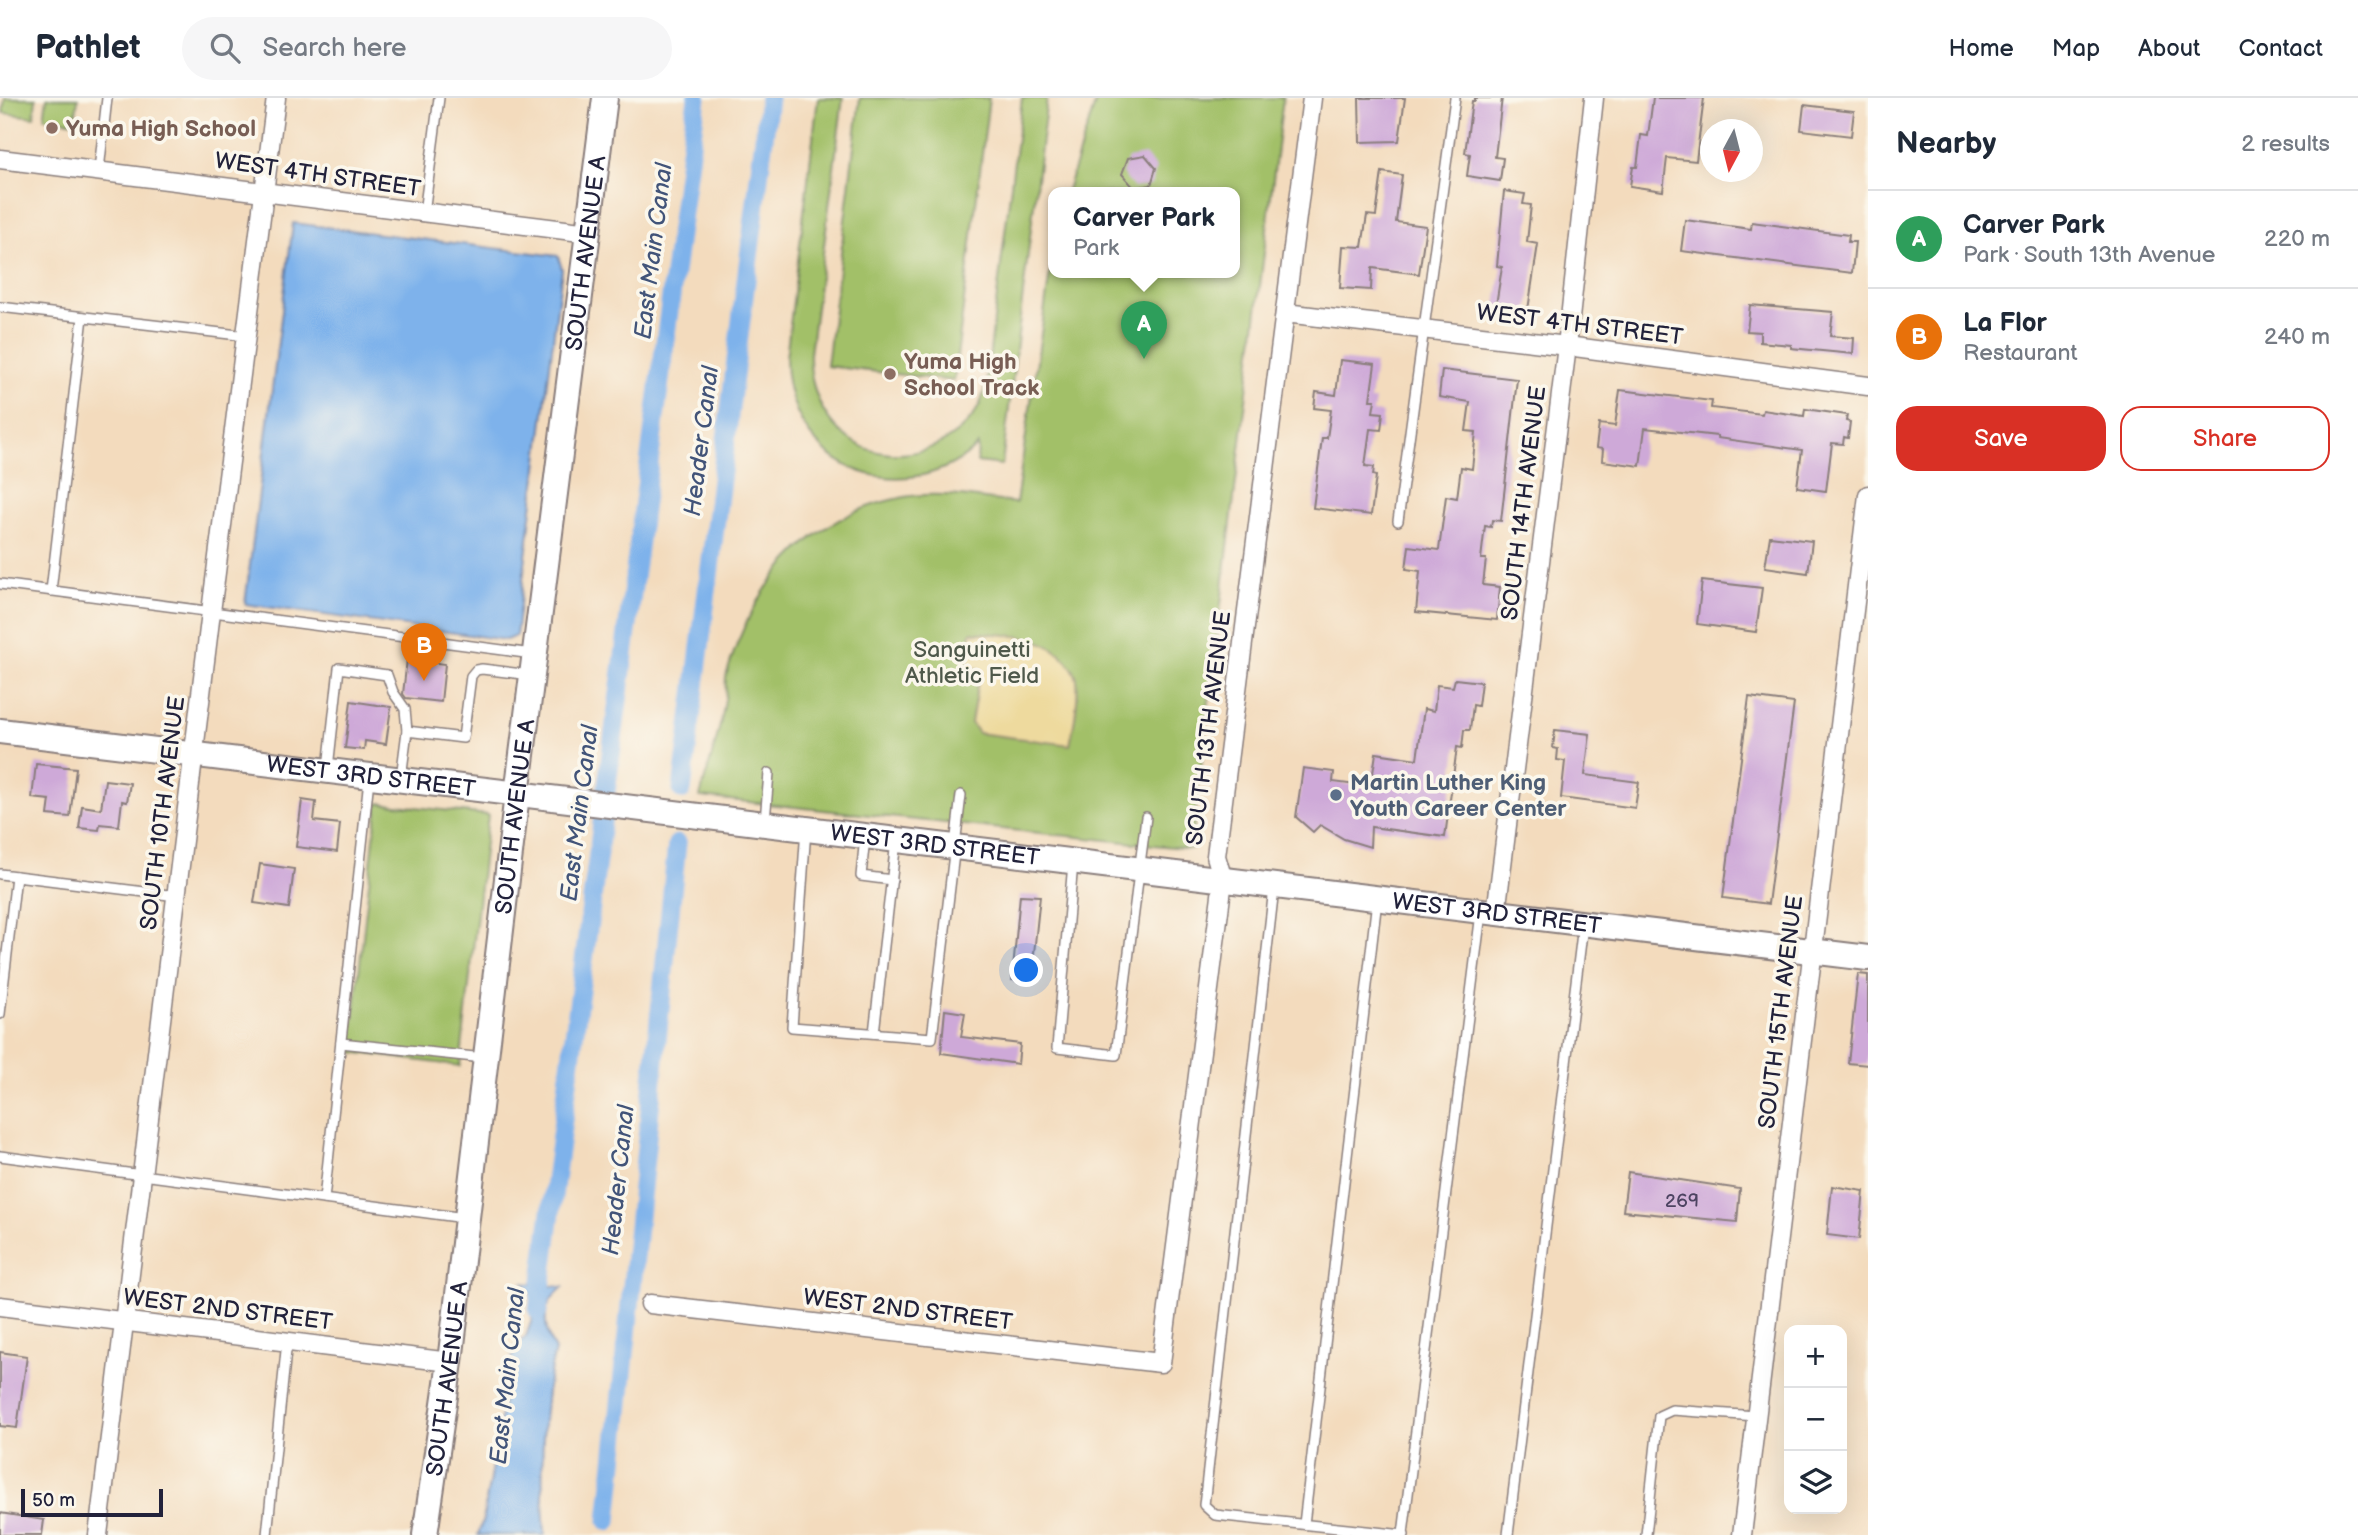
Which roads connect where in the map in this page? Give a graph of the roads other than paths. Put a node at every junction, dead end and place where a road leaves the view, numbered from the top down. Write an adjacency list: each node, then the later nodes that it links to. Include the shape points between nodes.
1 (107, 98): 9 (lane)
2 (276, 98): 10 (street, SOUTH 10TH AVENUE)
3 (439, 98): 11 (lane)
4 (605, 98): 12 (street, SOUTH AVENUE A)
5 (1311, 98): 14 (street, SOUTH 13TH AVENUE)
6 (1455, 98): 16 (lane)
7 (1594, 98): 18 (street, SOUTH 14TH AVENUE)
8 (0, 159): 9 (street, WEST 4TH STREET)
9 (99, 170): 10 (street, WEST 4TH STREET)
10 (265, 191): 11 (street, WEST 4TH STREET); 17 (street, SOUTH 10TH AVENUE)
11 (424, 213): 12 (street, WEST 4TH STREET)
12 (589, 233): 25 (street, SOUTH AVENUE A)
13 (0, 307): 15 (lane)
14 (1285, 313): 16 (street, WEST 4TH STREET); 46 (street, SOUTH 13TH AVENUE, via 1216,856)
15 (83, 317): 17 (lane); 23 (lane)
16 (1424, 329): 18 (street, WEST 4TH STREET); 21 (lane)
17 (247, 336): 24 (street, SOUTH 10TH AVENUE)
18 (1567, 346): 19 (street, WEST 4TH STREET); 50 (street, SOUTH 14TH AVENUE)
19 (1868, 386)
20 (1868, 495): 52 (street, SOUTH 15TH AVENUE)
21 (1398, 521)
22 (0, 584): 23 (lane)
23 (51, 591): 24 (lane)
24 (211, 612): 25 (lane); 28 (street, SOUTH 10TH AVENUE)
25 (534, 665): 27 (lane, via 476,670 471,676 463,738); 33 (street, SOUTH AVENUE A)
26 (0, 731): 28 (street, WEST 3RD STREET)
27 (407, 731): 29 (lane, via 404,709 387,676 339,668); 32 (lane)
28 (195, 754): 29 (street, WEST 3RD STREET); 48 (street, SOUTH 10TH AVENUE)
29 (328, 771): 31 (street, WEST 3RD STREET)
30 (769, 773): 36 (lane)
31 (369, 775): 32 (street, WEST 3RD STREET); 56 (lane)
32 (401, 779): 33 (street, WEST 3RD STREET)
33 (517, 794): 36 (street, WEST 3RD STREET); 57 (street, SOUTH AVENUE A)
34 (961, 795): 40 (lane)
35 (1146, 817): 42 (lane)
36 (765, 822): 37 (street, WEST 3RD STREET)
37 (806, 827): 38 (street, WEST 3RD STREET); 55 (lane, via 792,1027)
38 (865, 835): 39 (street, WEST 3RD STREET); 45 (lane, via 861,876)
39 (896, 839): 40 (street, WEST 3RD STREET); 45 (lane)
40 (955, 846): 41 (street, WEST 3RD STREET); 55 (lane, via 932,1038)
41 (1073, 861): 42 (street, WEST 3RD STREET); 42 (lane, via 1057,1048 1116,1055)
42 (1139, 869): 46 (street, WEST 3RD STREET)
43 (0, 874): 44 (lane)
44 (16, 876): 48 (lane); 54 (lane)
45 (892, 880): 55 (lane)
46 (1223, 880): 47 (street, WEST 3RD STREET); 67 (street, SOUTH 13TH AVENUE)
47 (1274, 886): 49 (street, WEST 3RD STREET); 69 (lane, via 1203,1505 1215,1515)
48 (177, 895): 59 (street, SOUTH 10TH AVENUE)
49 (1378, 898): 50 (street, WEST 3RD STREET); 69 (lane)
50 (1489, 912): 51 (street, WEST 3RD STREET); 73 (lane)
51 (1583, 923): 52 (street, WEST 3RD STREET); 74 (lane)
52 (1812, 951): 53 (street, WEST 3RD STREET); 68 (street, SOUTH 15TH AVENUE)
53 (1868, 958)
54 (0, 1014)
55 (874, 1033)
56 (341, 1043): 57 (lane); 60 (lane)
57 (486, 1058): 61 (street, SOUTH AVENUE A)
58 (0, 1156): 59 (lane)
59 (143, 1174): 60 (lane); 64 (street, SOUTH 10TH AVENUE)
60 (324, 1199): 61 (lane)
61 (467, 1218): 66 (street, SOUTH AVENUE A)
62 (650, 1304): 67 (street, WEST 2ND STREET)
63 (0, 1306): 64 (street, WEST 2ND STREET)
64 (125, 1321): 65 (street, WEST 2ND STREET); 70 (street, SOUTH 10TH AVENUE)
65 (287, 1341): 66 (street, WEST 2ND STREET); 71 (lane)
66 (450, 1362): 72 (street, SOUTH AVENUE A)
67 (1161, 1363)
68 (1756, 1416): 75 (lane, via 1672,1410 1659,1416); 76 (street, SOUTH 15TH AVENUE)
69 (1304, 1524): 73 (lane)
70 (98, 1535)
71 (267, 1535)
72 (425, 1535)
73 (1404, 1535)
74 (1508, 1535)
75 (1646, 1535)
76 (1742, 1535)

